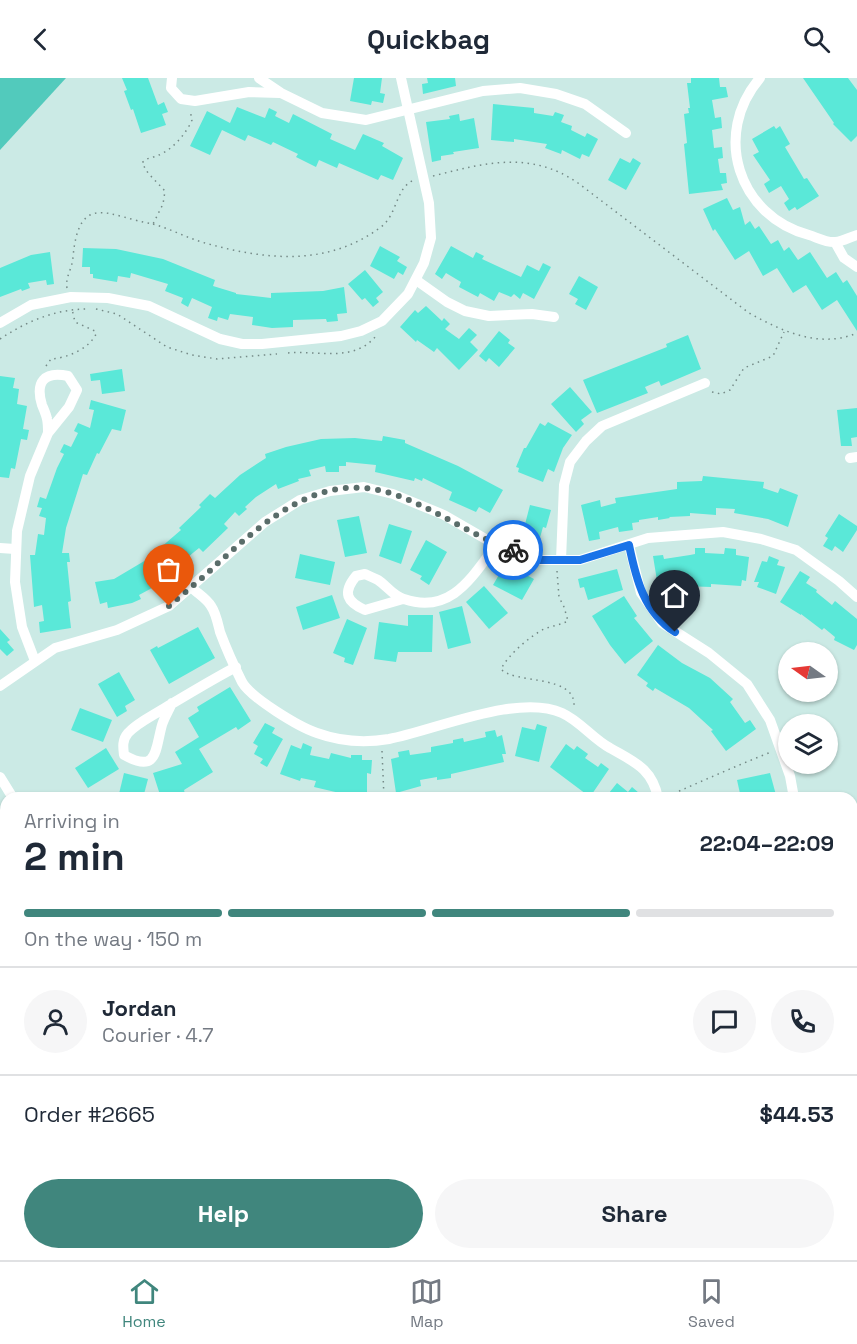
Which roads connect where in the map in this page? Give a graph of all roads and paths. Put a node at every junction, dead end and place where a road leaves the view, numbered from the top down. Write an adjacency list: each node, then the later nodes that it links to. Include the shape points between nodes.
1 (172, 78): 6 (street, via 172,88 181,99)
2 (401, 78): 7 (street)
3 (759, 78): 12 (street, via 741,108 735,129 734,152 742,178 769,216 803,234)
4 (264, 79): 5 (street)
5 (280, 93): 6 (street, via 249,92); 7 (street, via 322,113 344,118 366,120)
6 (191, 101): 10 (path, via 192,120 184,133 169,149 142,163 165,191)
7 (408, 109): 8 (street, via 483,91 520,88 585,104); 9 (street)
8 (626, 133)
9 (427, 177): 10 (path, via 406,184 390,218 381,227 326,254 258,255 205,243); 14 (street, via 430,238); 18 (path, via 500,161 555,170 578,183 749,313)
10 (153, 224): 15 (path, via 106,212 87,216 76,238 73,267 66,279)
11 (857, 235): 12 (street)
12 (836, 242): 13 (street, via 844,258)
13 (857, 267)
14 (416, 279): 15 (street, via 408,294 382,321 361,331 262,344 220,339 149,306 108,298); 16 (street, via 465,311 489,316)
15 (70, 303): 17 (street, via 31,305); 19 (path, via 117,314 167,347 217,359 352,352 362,349); 21 (path); 22 (path, via 75,322 96,334 82,349 47,362)
16 (554, 317)
17 (0, 322)
18 (784, 332): 20 (path, via 832,339); 23 (path, via 773,356 744,368 730,390 716,395)
19 (379, 333)
20 (857, 333)
21 (0, 339)
22 (49, 376): 24 (street, via 39,388); 24 (street, via 68,376 77,390)
23 (705, 383): 29 (street, via 602,426 586,441 570,462 564,486)
24 (48, 434): 28 (street, via 30,476)
25 (496, 545): 29 (street, via 541,560); 30 (street, via 444,515 393,494 364,487 330,491 300,500 265,522); 32 (street, via 461,590 443,601)
26 (629, 545): 29 (street, via 580,560); 31 (street, via 648,538 723,532 761,539 796,550); 39 (street, via 641,593 662,623 709,653 747,684 770,720)
27 (0, 548): 28 (street)
28 (15, 549): 33 (street, via 22,627)
29 (561, 560): 37 (path, via 557,587 568,621 532,638 501,669 507,675 537,679 571,693 574,708)
30 (191, 587): 33 (street, via 169,606 117,630 55,648); 34 (street, via 211,606)
31 (857, 597)
32 (403, 599): 32 (street, via 365,574 356,576 348,590 348,598 365,610)
33 (35, 661): 35 (street)
34 (236, 667): 36 (street); 38 (street, via 243,684 273,710 315,733 349,741)
35 (0, 686)
36 (172, 704): 36 (street, via 128,734 122,743 124,755 141,762 155,756 162,724)
37 (568, 717): 38 (street, via 522,706); 45 (street, via 633,760 648,773)
38 (382, 740): 44 (path)
39 (778, 742)
40 (778, 749): 46 (path)
41 (789, 774): 47 (street)
42 (0, 777): 43 (street)
43 (9, 792)
44 (384, 792)
45 (658, 792)
46 (678, 792)
47 (793, 792)

